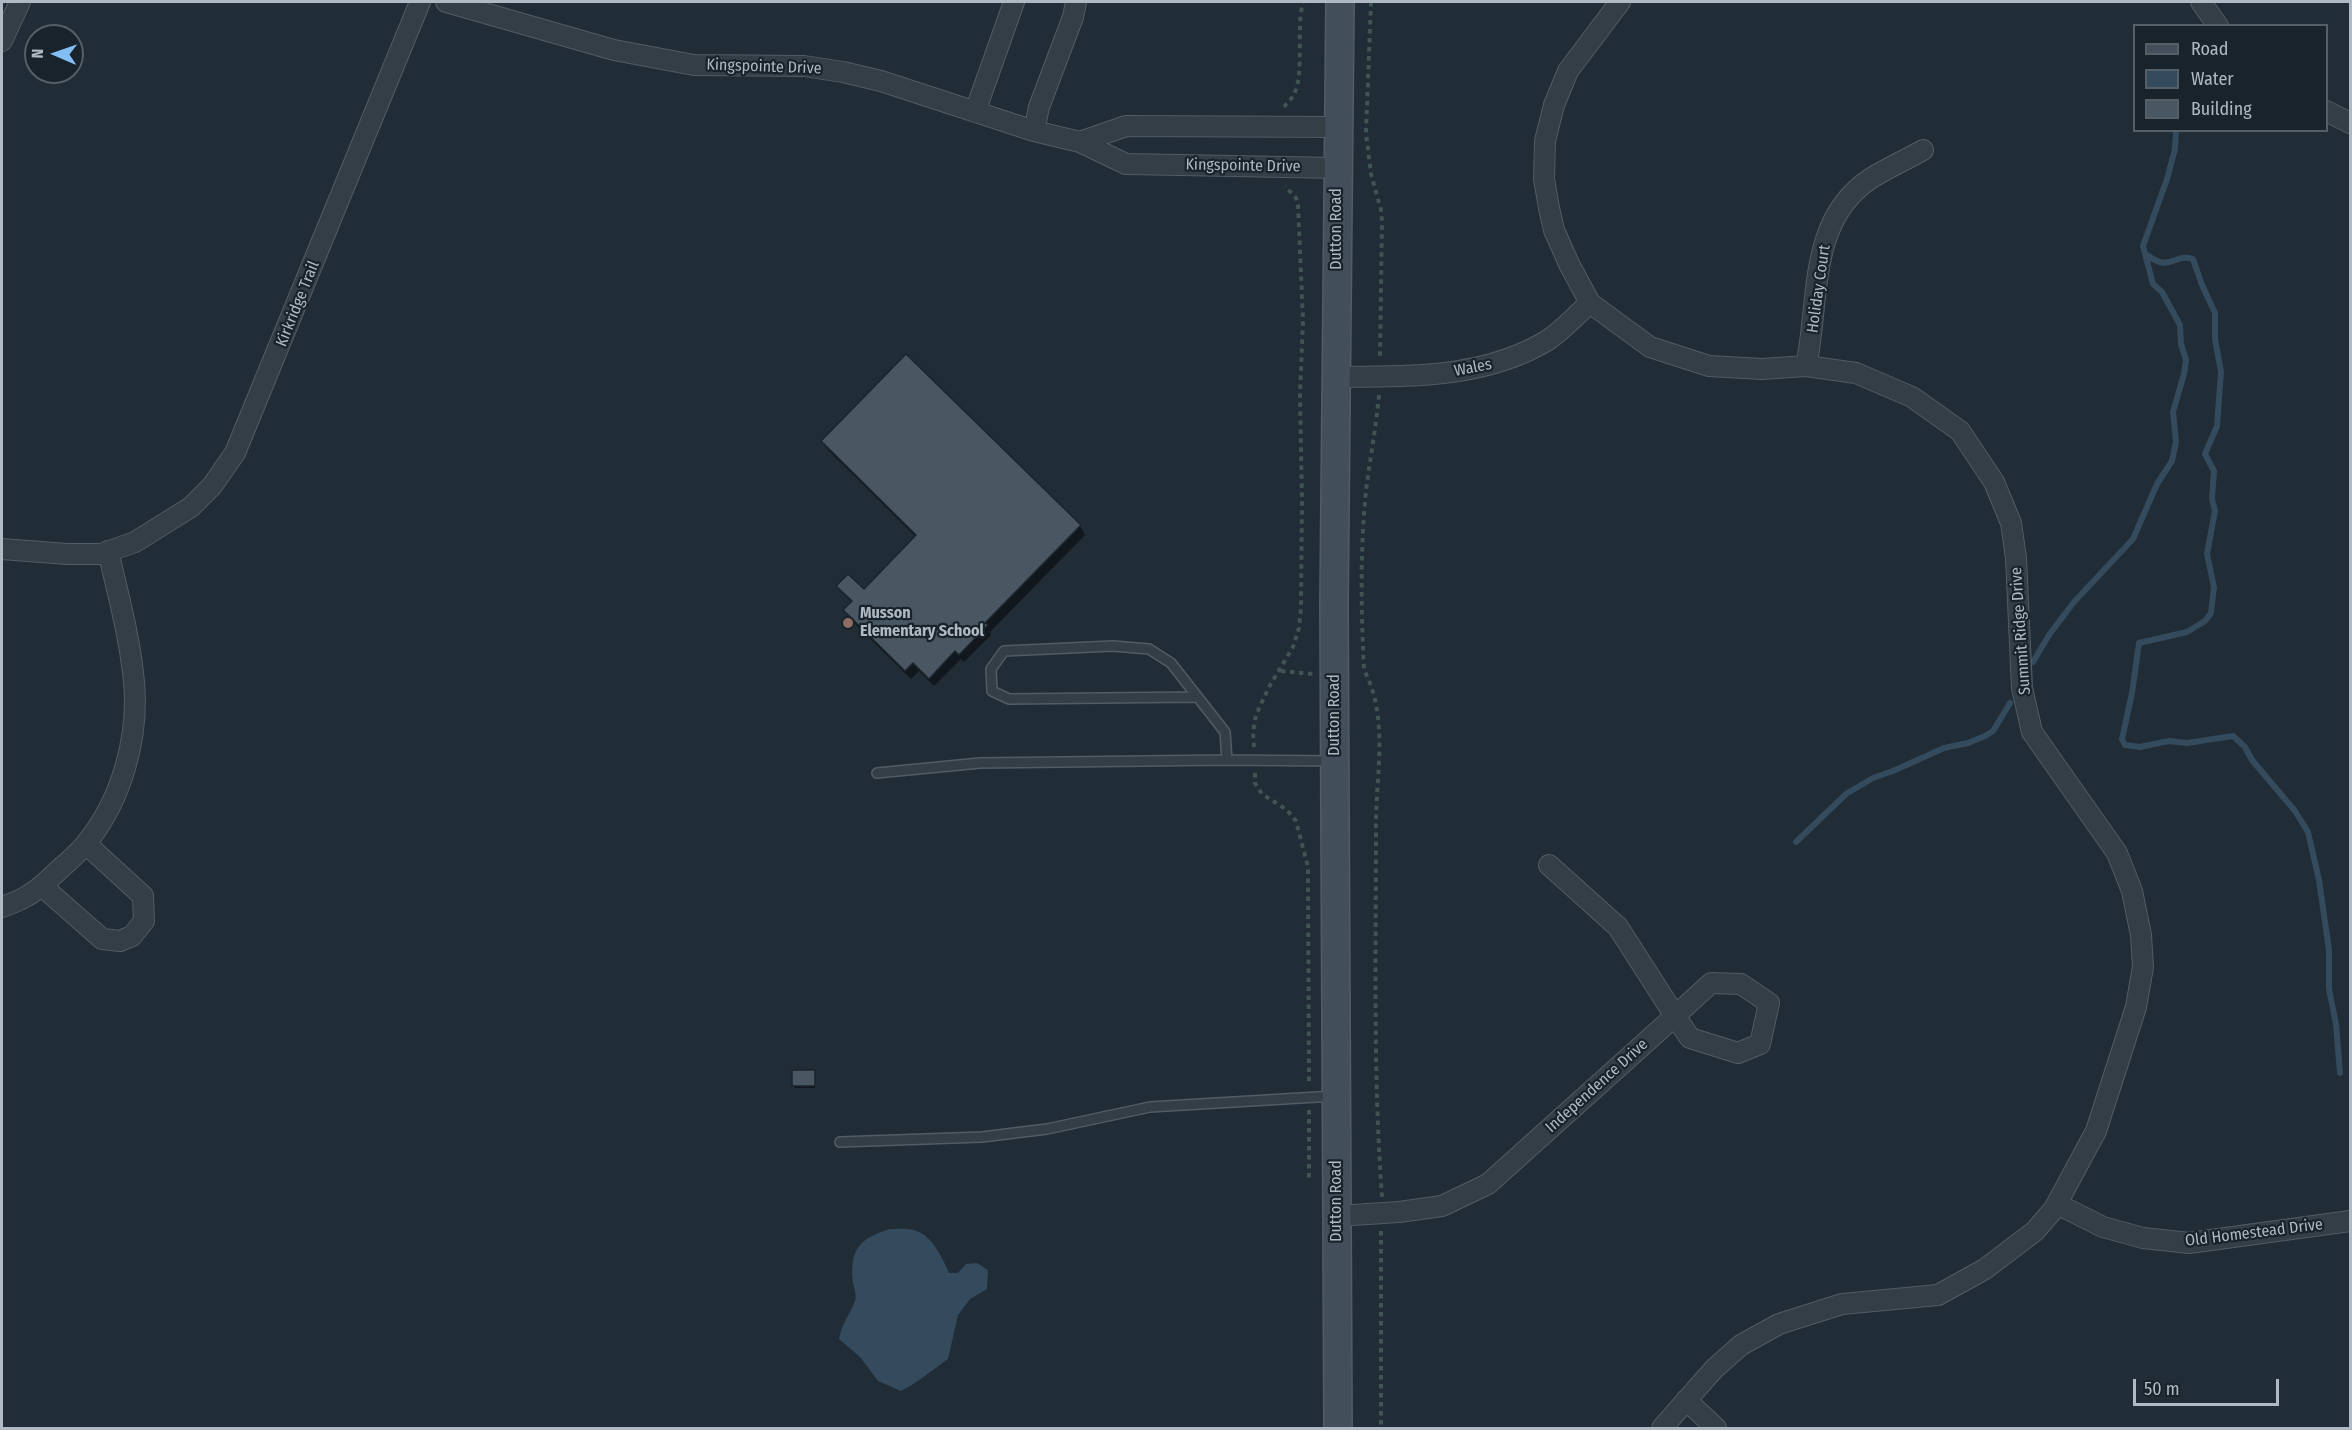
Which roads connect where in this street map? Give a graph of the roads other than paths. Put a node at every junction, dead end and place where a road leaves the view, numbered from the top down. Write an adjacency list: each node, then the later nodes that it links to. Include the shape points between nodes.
1 (20, 2): 10 (street)
2 (420, 2): 23 (street, Kirkridge Trail, via 235,453 212,486 191,507 135,542)
3 (446, 2): 11 (street, Kingspointe Drive, via 614,50 694,65 804,66 881,81)
4 (1014, 2): 11 (street)
5 (1076, 2): 15 (street, via 1038,107)
6 (1340, 2): 14 (street, Dutton Road)
7 (1620, 2): 19 (street, Summit Ridge Drive, via 1568,71 1545,141 1544,178 1554,230)
8 (2201, 2): 9 (street)
9 (2217, 24)
10 (2, 41)
11 (975, 112): 15 (street, Kingspointe Drive)
12 (2328, 112): 13 (street)
13 (2350, 123)
14 (1338, 127): 16 (street, via 1126,126); 18 (street, Dutton Road)
15 (1034, 131): 16 (street, Kingspointe Drive)
16 (1080, 142): 18 (street, Kingspointe Drive, via 1126,164)
17 (1923, 150): 20 (street, Holiday Court, via 1869,180 1846,201 1824,240)
18 (1338, 168): 21 (street, Dutton Road)
19 (1590, 303): 20 (street, Summit Ridge Drive, via 1650,347 1709,366); 21 (street, Wales, via 1550,339 1505,362 1455,372)
20 (1806, 366): 35 (street, Summit Ridge Drive, via 1856,373 1912,396 1960,431 1994,482 2013,535 2022,688 2032,732 2117,853 2132,891 2143,967 2136,1007 2096,1131)
21 (1336, 377): 26 (street, Dutton Road)
22 (2, 549): 23 (street, Kirkridge Trail, via 67,554)
23 (108, 551): 28 (street, via 128,643 135,708 131,747 114,797)
24 (1197, 697): 24 (lane, via 1171,663 1149,649 1113,646 1004,651 990,669 992,691 1009,699); 25 (lane, via 1225,732)
25 (1227, 760): 26 (lane); 27 (lane, via 980,763)
26 (1335, 760): 33 (street, Dutton Road)
27 (877, 773)
28 (86, 844): 30 (street); 30 (street, via 143,896 144,921 132,936 120,941 102,939)
29 (1549, 865): 32 (street, via 1618,927)
30 (42, 886): 31 (street)
31 (2, 907)
32 (1675, 1016): 32 (street, via 1690,1038 1738,1053 1760,1044 1769,1003 1741,984 1711,983); 36 (street, Independence Drive, via 1488,1184 1442,1206)
33 (1336, 1096): 34 (lane, via 1150,1107 1047,1129 982,1137); 36 (street, Dutton Road)
34 (840, 1142)
35 (2057, 1204): 37 (street, Old Homestead Drive, via 2103,1227 2143,1238 2189,1243); 38 (street, Summit Ridge Drive, via 2035,1231 1965,1281 1938,1295 1842,1304 1779,1324 1741,1345)
36 (1337, 1216): 39 (street, Dutton Road)
37 (2350, 1221)
38 (1686, 1400): 40 (street, Summit Ridge Drive); 41 (street)
39 (1338, 1428)
40 (1662, 1428)
41 (1716, 1428)

